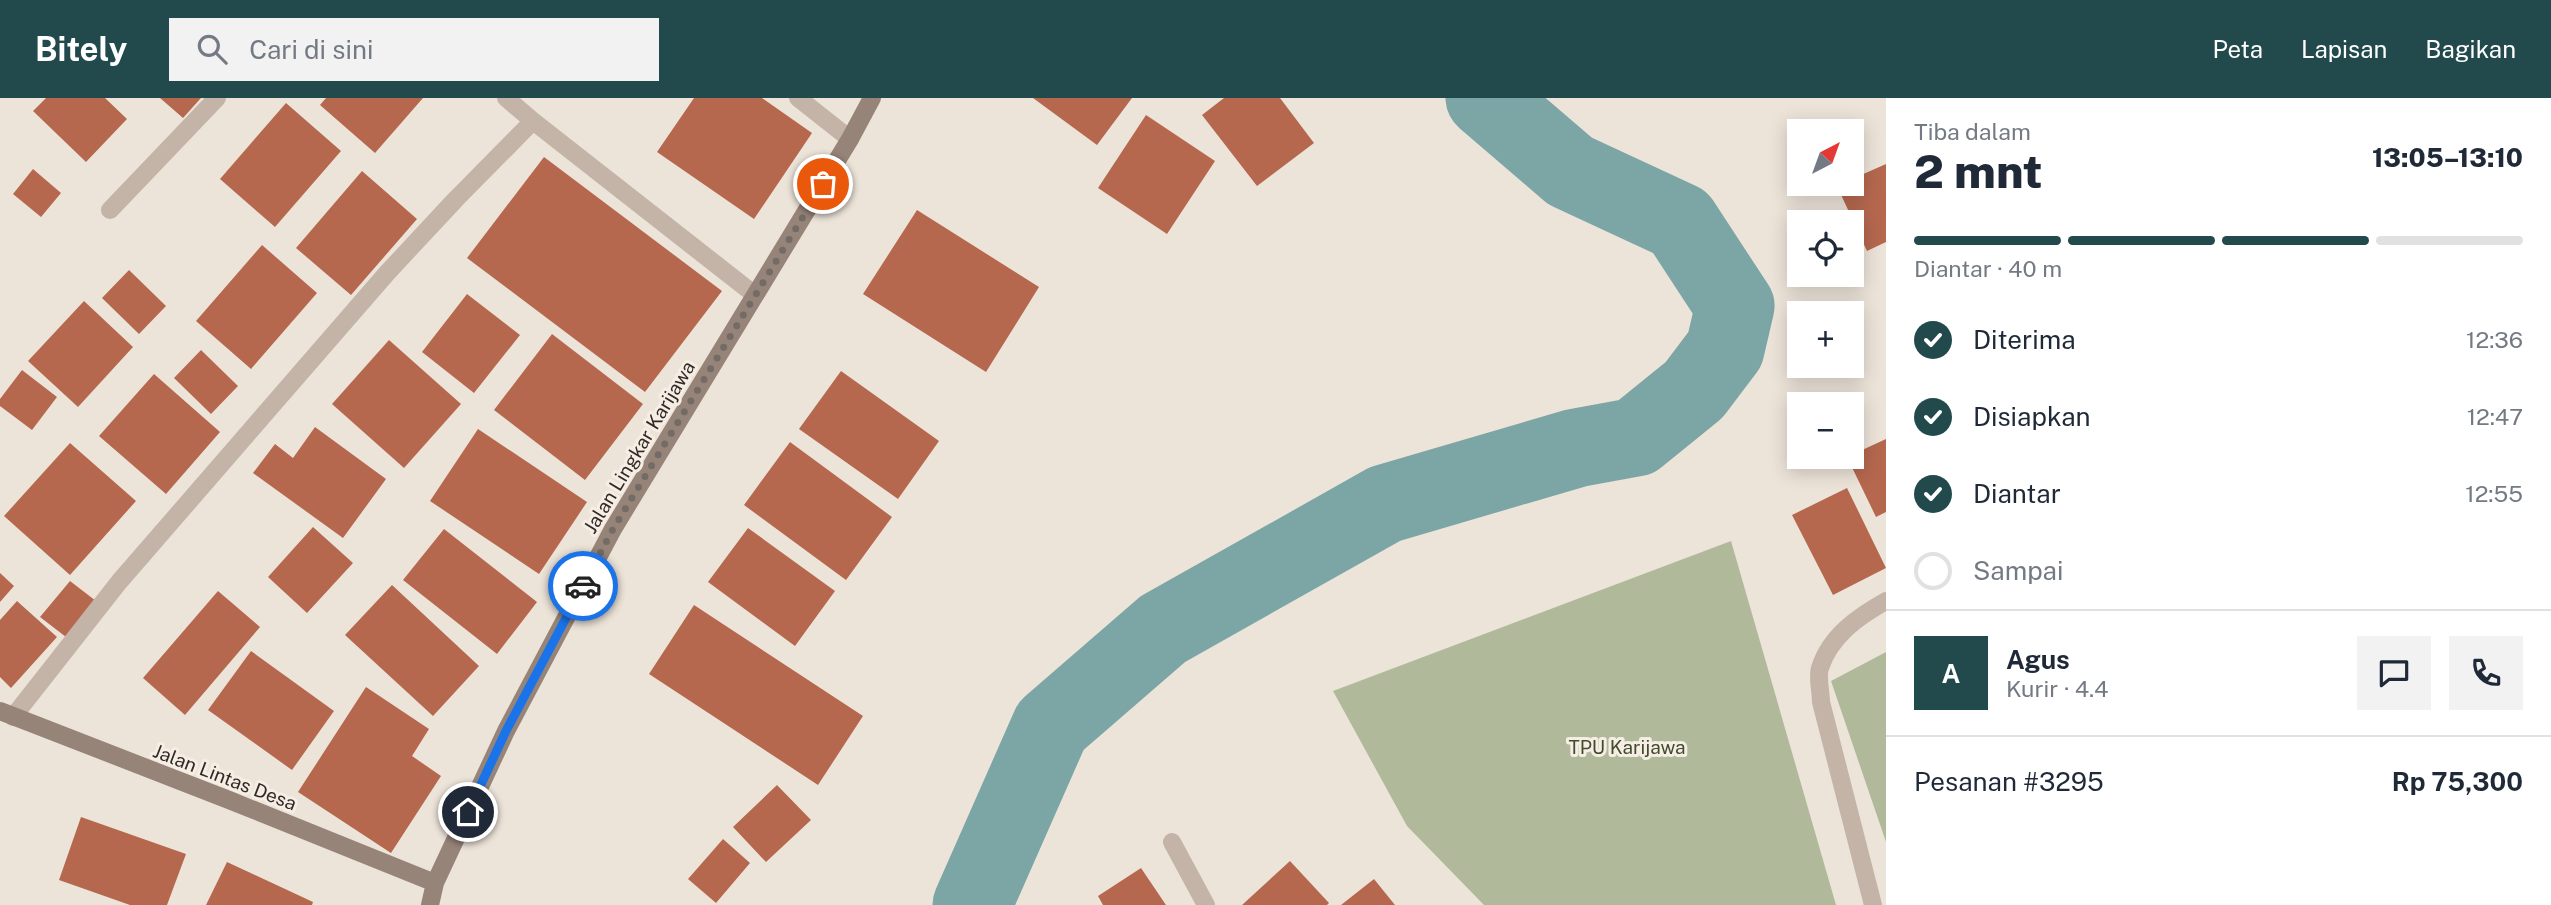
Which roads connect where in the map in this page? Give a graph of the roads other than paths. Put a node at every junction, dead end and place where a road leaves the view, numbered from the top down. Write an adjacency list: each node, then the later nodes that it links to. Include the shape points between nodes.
1 (217, 98): 7 (street)
2 (506, 98): 5 (street)
3 (798, 98): 6 (street)
4 (872, 98): 6 (main road, Jalan Lingkar Karijawa)
5 (533, 121): 8 (street); 10 (street, via 387,273)
6 (850, 139): 8 (main road, Jalan Lingkar Karijawa)
7 (110, 210)
8 (755, 295): 12 (main road, Jalan Lingkar Karijawa, via 613,529 506,731)
9 (1886, 601): 15 (street, via 1857,617 1834,642 1819,669 1821,702)
10 (6, 714): 12 (main road, Jalan Lintas Desa)
11 (1172, 842): 14 (street)
12 (435, 883): 13 (main road, Jalan Lingkar Karijawa)
13 (430, 905)
14 (1206, 905)
15 (1873, 905)

